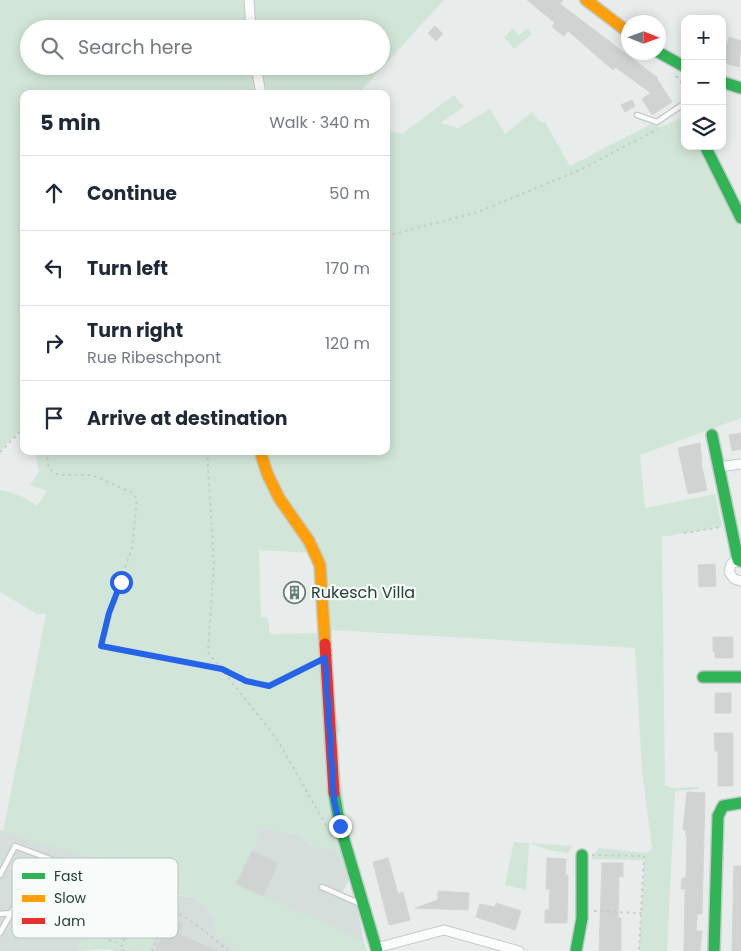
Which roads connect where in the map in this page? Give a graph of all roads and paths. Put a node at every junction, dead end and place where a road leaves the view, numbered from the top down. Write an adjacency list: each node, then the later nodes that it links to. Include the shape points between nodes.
1 (249, 0): 3 (street)
2 (586, 0): 4 (street)
3 (250, 20)
4 (621, 27)
5 (666, 57): 6 (street)
6 (681, 65)
7 (681, 67): 10 (path, via 676,72)
8 (257, 75): 12 (street)
9 (726, 83): 11 (street)
10 (681, 85)
11 (741, 88)
12 (259, 90)
13 (682, 105): 14 (lane, via 657,122)
14 (637, 115)
15 (660, 127): 18 (path, via 580,170 478,212)
16 (707, 150): 17 (street)
17 (741, 218)
18 (390, 235)
19 (20, 432): 21 (path)
20 (712, 435): 26 (street)
21 (0, 452)
22 (46, 455): 32 (path, via 48,468 58,475 92,475 133,492 137,500 132,548 101,646)
23 (207, 455): 32 (path, via 214,563 208,652)
24 (261, 455): 31 (street, via 279,498 309,541 320,565)
25 (741, 464): 26 (street)
26 (718, 467): 27 (street)
27 (732, 525): 28 (path); 29 (street)
28 (684, 534)
29 (740, 560): 30 (street, via 731,564 729,572 734,579)
30 (741, 581)
31 (325, 658): 32 (path, via 269,686 246,681); 41 (street, via 334,800)
32 (222, 669): 36 (path, via 277,739)
33 (703, 677): 34 (street)
34 (741, 677)
35 (741, 803): 60 (street, via 723,806 718,816)
36 (327, 827)
37 (582, 855): 42 (street); 44 (path, via 644,856)
38 (47, 858): 39 (lane, via 15,846)
39 (0, 875)
40 (322, 887): 41 (lane)
41 (364, 906): 53 (street)
42 (581, 911): 44 (path); 58 (street)
43 (11, 913): 45 (lane); 47 (lane)
44 (642, 913): 59 (path)
45 (0, 914)
46 (178, 914): 56 (path)
47 (0, 933)
48 (109, 938): 51 (path)
49 (124, 938): 51 (path)
50 (158, 938): 55 (path)
51 (122, 944): 52 (path)
52 (120, 950): 54 (path)
53 (377, 950): 57 (street, via 444,930)
54 (124, 951)
55 (152, 951)
56 (228, 951)
57 (519, 951)
58 (576, 951)
59 (639, 951)
60 (714, 951)

